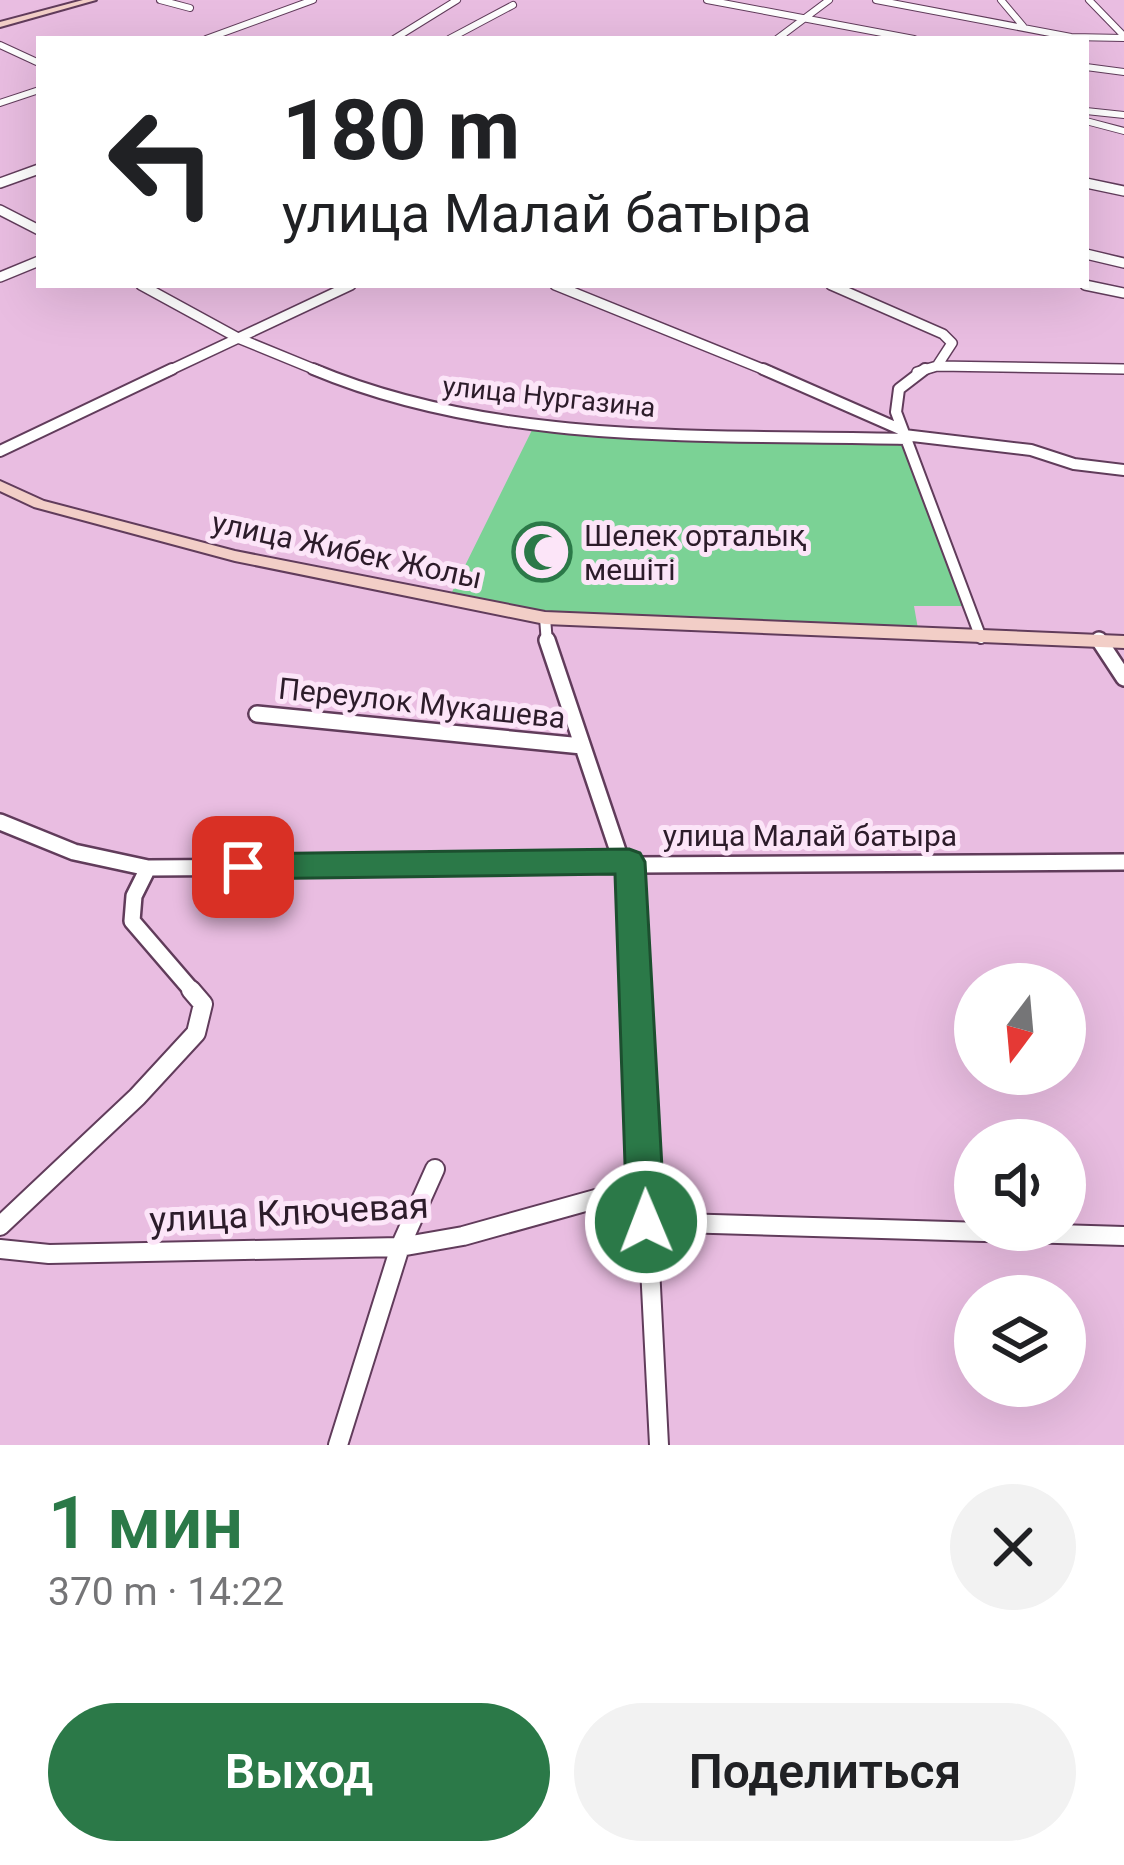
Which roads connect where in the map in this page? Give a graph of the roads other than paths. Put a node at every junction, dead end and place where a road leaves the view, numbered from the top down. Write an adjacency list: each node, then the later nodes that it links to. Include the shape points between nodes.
1 (92, 0): 13 (main road)
2 (160, 0): 11 (street)
3 (313, 0): 15 (street)
4 (457, 0): 16 (street)
5 (707, 0): 12 (street)
6 (830, 0): 12 (street)
7 (876, 0): 14 (street)
8 (1000, 0): 14 (street)
9 (1089, 0): 22 (street)
10 (513, 4): 17 (street)
11 (190, 8)
12 (804, 19): 18 (street); 19 (street)
13 (0, 26)
14 (1023, 26): 20 (street)
15 (214, 36)
16 (403, 36)
17 (454, 36)
18 (781, 36)
19 (898, 36)
20 (1067, 36)
21 (1089, 37): 22 (street)
22 (1124, 37)
23 (0, 46): 24 (street)
24 (36, 62)
25 (1089, 67): 26 (street)
26 (1124, 72)
27 (36, 91): 28 (street)
28 (0, 103)
29 (1089, 111): 30 (street)
30 (1124, 115)
31 (1089, 122): 32 (street)
32 (1124, 131)
33 (36, 170): 34 (street)
34 (0, 183)
35 (1089, 184): 36 (street)
36 (1124, 190)
37 (0, 210): 38 (street)
38 (36, 228)
39 (1089, 255): 41 (street)
40 (36, 262): 42 (street)
41 (1124, 263)
42 (0, 277)
43 (1089, 286): 48 (street)
44 (146, 288): 49 (street, улица Нургазина)
45 (345, 288): 49 (street)
46 (562, 288): 52 (street, via 885,418)
47 (838, 288): 50 (street, via 943,334 952,343)
48 (1124, 293)
49 (238, 338): 52 (street, улица Нургазина, via 426,409 489,420 591,431); 53 (street)
50 (937, 366): 51 (street); 52 (street, via 899,389)
51 (1124, 369)
52 (904, 435): 54 (street, улица Нургазина); 57 (street)
53 (0, 451)
54 (1124, 470)
55 (0, 485): 56 (main road, улица Жибек Жолы, via 39,504 235,556)
56 (545, 618): 57 (main road, улица Жибек Жолы); 62 (street, via 549,660)
57 (980, 638): 58 (main road, улица Жибек Жолы)
58 (1099, 640): 59 (main road, улица Жибек Жолы); 60 (street)
59 (1124, 642)
60 (1124, 678)
61 (256, 714): 62 (street, Переулок Мукашева)
62 (581, 746): 64 (street, via 599,812)
63 (0, 822): 66 (street, улица Малай батыра, via 74,852)
64 (626, 862): 65 (street, улица Малай батыра); 66 (street, улица Малай батыра); 68 (street)
65 (1124, 862)
66 (148, 868): 70 (street, via 132,921 203,1004 196,1033)
67 (435, 1169): 72 (street)
68 (646, 1185): 69 (street); 72 (street, улица Ключевая)
69 (646, 1222): 71 (street); 75 (street)
70 (0, 1226)
71 (1124, 1236)
72 (400, 1246): 73 (street, улица Ключевая); 74 (street)
73 (0, 1249)
74 (338, 1445)
75 (659, 1445)

